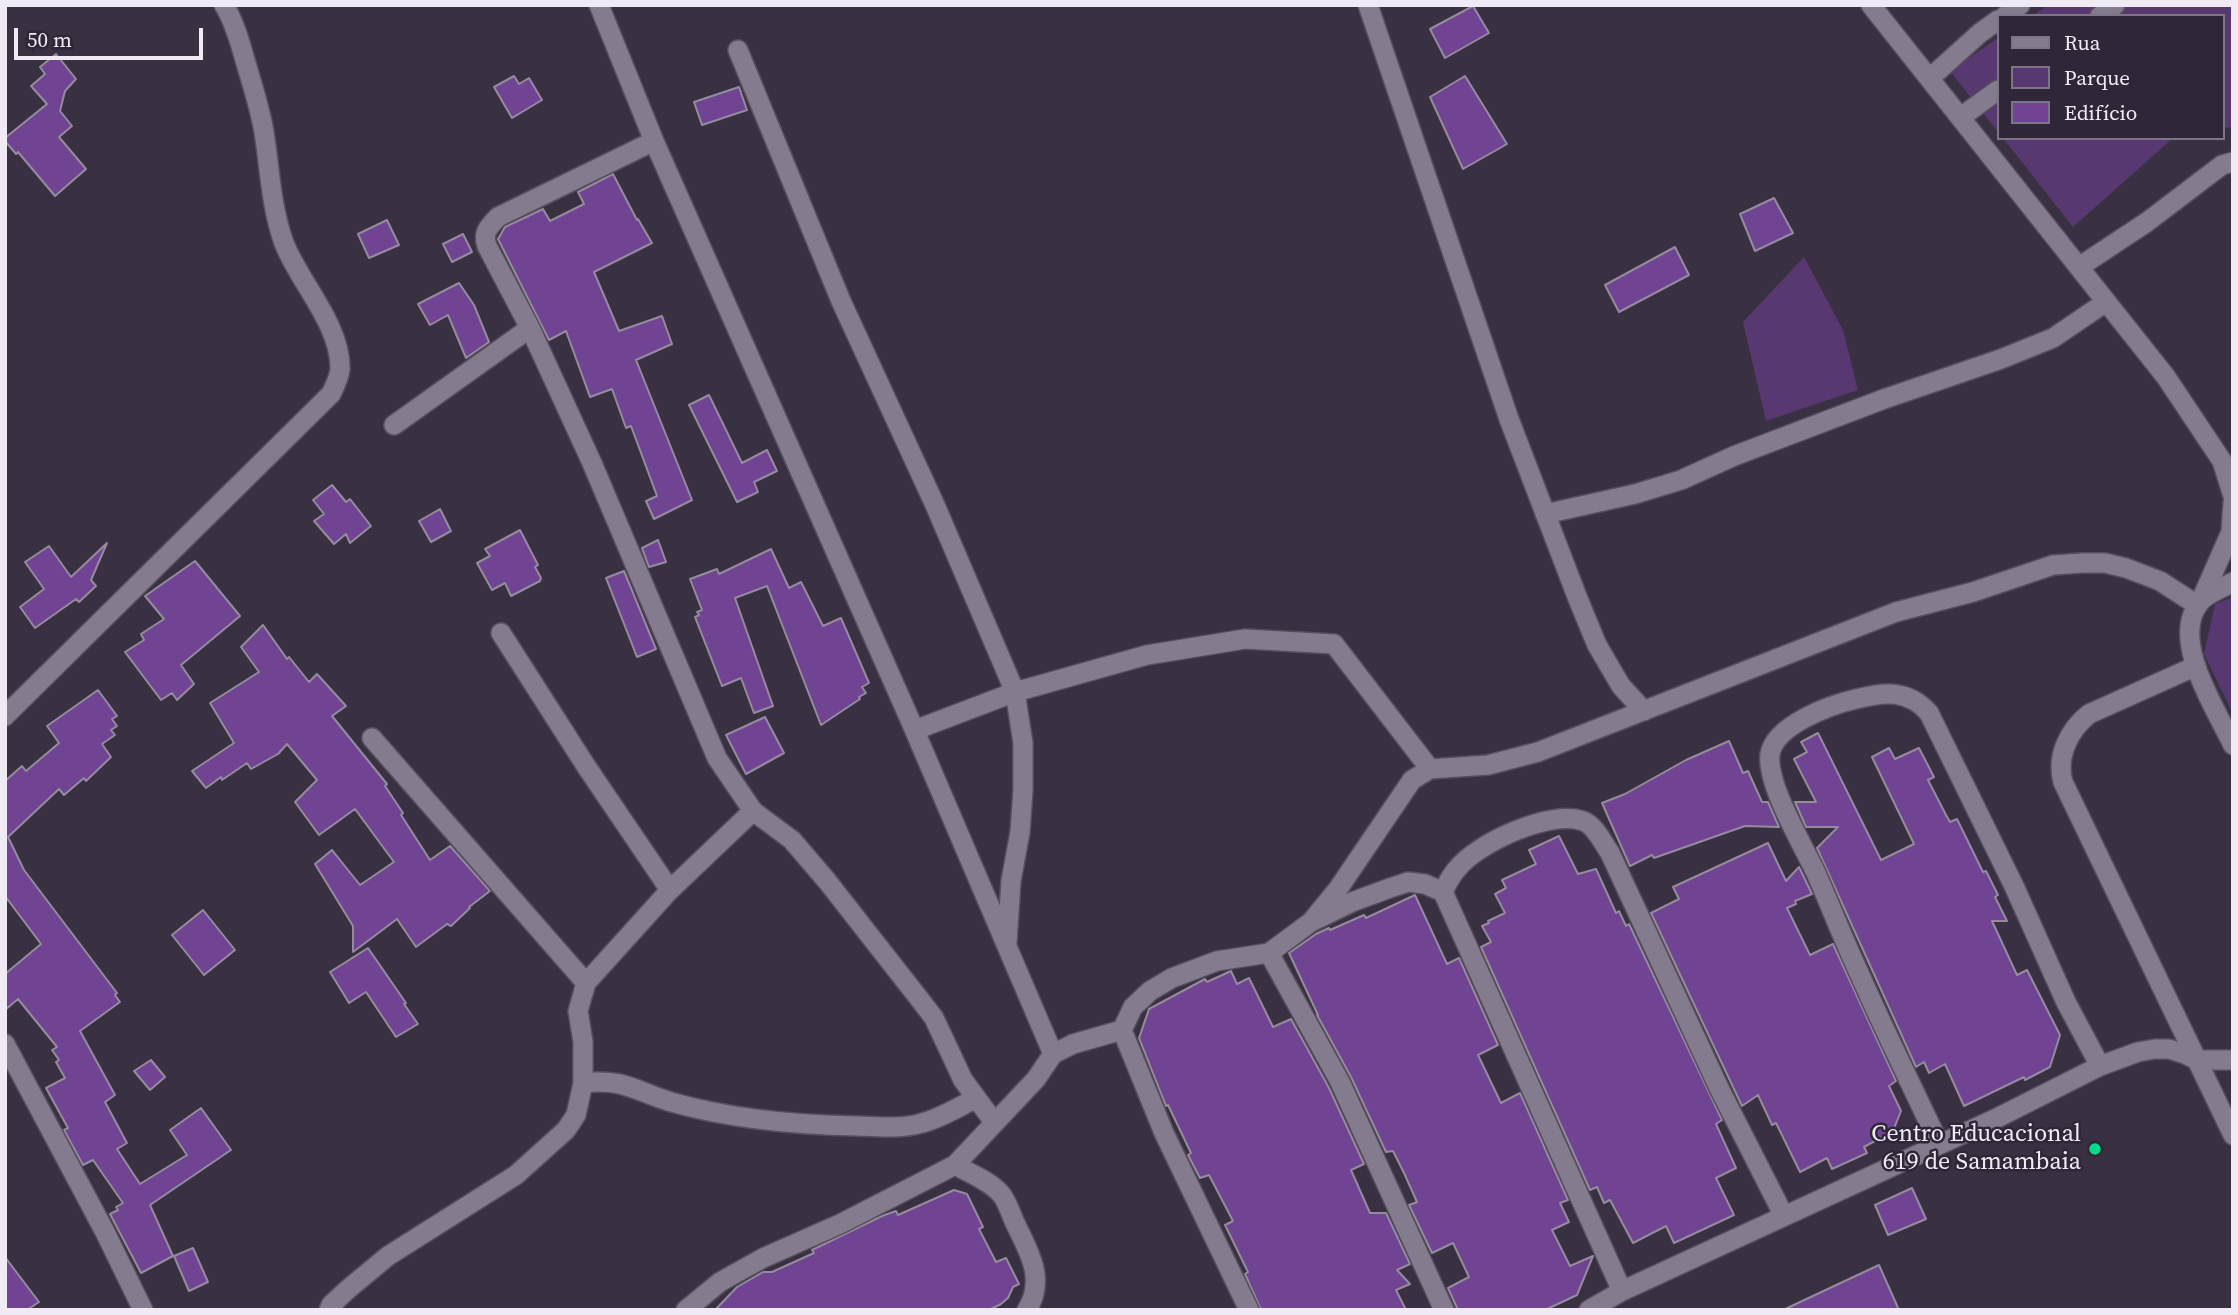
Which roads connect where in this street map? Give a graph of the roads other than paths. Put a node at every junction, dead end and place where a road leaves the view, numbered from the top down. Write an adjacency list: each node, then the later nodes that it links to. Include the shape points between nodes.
1 (224, 5): 25 (street, via 242,48 264,130 277,222 336,343 337,381 331,394)
2 (599, 5): 10 (street)
3 (1368, 5): 18 (street)
4 (1871, 5): 7 (street)
5 (1996, 21): 7 (street)
6 (738, 50): 23 (street, via 841,301)
7 (1930, 78): 9 (street)
8 (1996, 91): 9 (street)
9 (1961, 117): 12 (street)
10 (654, 141): 14 (street, via 498,218 486,230 487,246); 26 (street)
11 (2233, 162): 12 (street, via 2222,165)
12 (2079, 267): 13 (street)
13 (2106, 302): 16 (street, via 2200,426 2222,461); 18 (street, via 2053,338 1734,456 1681,480)
14 (530, 328): 15 (street); 30 (street, via 717,758)
15 (394, 425)
16 (2233, 496)
17 (2233, 503): 20 (street, via 2231,532)
18 (1545, 514): 24 (street, via 1597,645 1621,686)
19 (2233, 582): 20 (street)
20 (2200, 602): 22 (street, via 2190,622 2189,641); 24 (street, via 2126,568 2082,562 2053,565 1896,612)
21 (501, 633): 31 (street)
22 (2196, 666): 28 (street); 40 (street, via 2089,714 2069,737 2060,771)
23 (1015, 692): 26 (street); 29 (street, via 1147,655 1245,639 1334,644); 34 (street, via 1023,743 1023,790)
24 (1644, 711): 29 (street, via 1513,759)
25 (5, 716)
26 (915, 730): 34 (street)
27 (372, 738): 36 (street)
28 (2233, 745)
29 (1430, 769): 33 (street, via 1412,780)
30 (753, 811): 31 (street); 44 (street, via 792,840 921,1001)
31 (670, 890): 36 (street)
32 (1443, 892): 33 (street, via 1408,882); 49 (street, via 1471,855 1508,834 1554,818 1588,823 1610,853 1724,1099); 50 (street)
33 (1311, 922): 35 (street)
34 (1007, 946): 39 (street)
35 (1269, 953): 37 (street, via 1217,961 1172,978 1133,1007); 56 (street, via 1340,1082)
36 (586, 983): 43 (street, via 578,1011)
37 (1122, 1030): 39 (street); 55 (street, via 1164,1133)
38 (5, 1044): 51 (street)
39 (1053, 1054): 45 (street)
40 (2197, 1060): 41 (street); 42 (street, via 2177,1051 2155,1049); 46 (street)
41 (2233, 1060)
42 (2100, 1066): 47 (street); 47 (street, via 1963,780 1920,702 1878,694 1840,703 1795,723 1777,739 1770,753 1779,796)
43 (583, 1083): 44 (street, via 622,1083 671,1101 742,1117 842,1126 921,1124); 52 (street, via 576,1115 566,1130 516,1175 388,1256)
44 (976, 1098): 45 (street)
45 (994, 1122): 48 (street)
46 (2233, 1135)
47 (1939, 1144): 49 (street)
48 (955, 1165): 53 (street, via 763,1258 720,1282); 54 (street, via 1001,1194 1034,1261 1037,1282)
49 (1784, 1216): 50 (street)
50 (1622, 1291): 57 (street)
51 (143, 1310)
52 (329, 1310)
53 (686, 1310)
54 (1027, 1310)
55 (1249, 1310)
56 (1444, 1310)
57 (1589, 1310)

